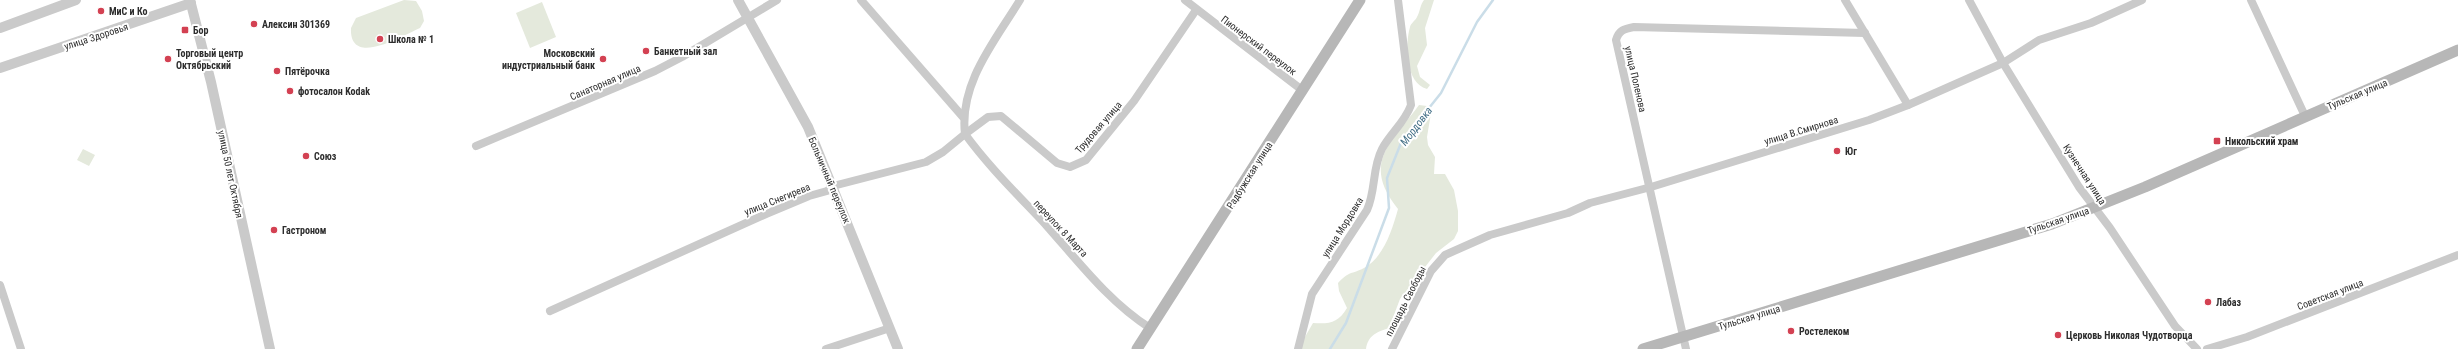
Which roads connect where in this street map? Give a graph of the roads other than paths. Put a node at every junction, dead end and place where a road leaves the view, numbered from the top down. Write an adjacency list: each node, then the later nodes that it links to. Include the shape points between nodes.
1 (76, 0): 16 (street)
2 (738, 0): 15 (street, Больничный переулок)
3 (777, 0): 15 (street, Санаторная улица)
4 (861, 0): 24 (street)
5 (1020, 0): 24 (street, via 974,74 965,100)
6 (1184, 0): 14 (street, Пионерский переулок)
7 (1360, 0): 21 (main road, Радбужская улица)
8 (1398, 0): 42 (street, улица Мордовка, via 1411,105 1381,150 1367,210 1312,294)
9 (1846, 0): 17 (street)
10 (1969, 0): 19 (street, Кузнечная улица)
11 (2142, 0): 19 (street, улица В.Смирнова, via 2091,23 2039,40)
12 (2251, 0): 23 (street)
13 (191, 2): 20 (street, улица Здоровья); 38 (street, улица 50 лет Октября)
14 (1196, 10): 21 (street, Пионерский переулок); 25 (street, Трудовая улица, via 1134,101 1086,160 1070,167 1057,163 1001,116 988,117)
15 (748, 17): 26 (street, Санаторная улица, via 655,71); 27 (street, Больничный переулок, via 799,109)
16 (0, 28)
17 (1865, 33): 22 (street); 28 (street, улица Поленова, via 1623,29 1618,33 1616,40)
18 (2458, 50): 23 (main road, Тульская улица)
19 (2003, 63): 22 (street, улица В.Смирнова); 29 (street, Кузнечная улица)
20 (0, 68)
21 (1302, 90): 35 (main road, Радбужская улица)
22 (1908, 105): 28 (street, улица В.Смирнова, via 1869,120)
23 (2305, 116): 29 (main road, Тульская улица)
24 (963, 117): 25 (street)
25 (964, 134): 27 (street, улица Снегирева, via 943,152 926,162); 35 (street, переулок 8 Марта, via 991,168 1106,292 1130,315)
26 (476, 146)
27 (833, 186): 33 (street, улица Снегирева, via 827,191 766,214); 34 (street, Больничный переулок)
28 (1651, 187): 30 (street, улица В.Смирнова, via 1590,203 1568,213 1490,235); 36 (street, улица Поленова, via 1660,241 1673,286)
29 (2094, 208): 36 (main road, Тульская улица, via 2052,224); 46 (street, Кузнечная улица, via 2175,326)
30 (1455, 248): 43 (street, площадь Свободы, via 1438,261 1431,271)
31 (2458, 255): 47 (street, Советская улица, via 2247,337)
32 (0, 285): 37 (street)
33 (550, 311)
34 (890, 328): 39 (street); 40 (street, Больничный переулок)
35 (1150, 328): 41 (main road, Радбужская улица)
36 (1683, 337): 44 (main road, Тульская улица); 45 (street, улица Поленова)
37 (21, 349)
38 (270, 349)
39 (826, 349)
40 (898, 349)
41 (1137, 349)
42 (1298, 349)
43 (1392, 349)
44 (1643, 349)
45 (1686, 349)
46 (2197, 349)
47 (2207, 349)

